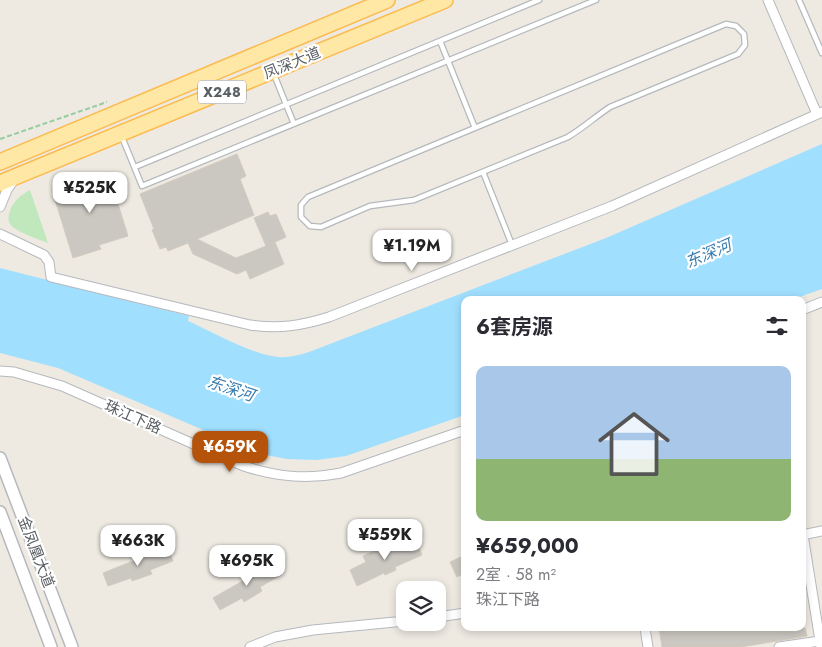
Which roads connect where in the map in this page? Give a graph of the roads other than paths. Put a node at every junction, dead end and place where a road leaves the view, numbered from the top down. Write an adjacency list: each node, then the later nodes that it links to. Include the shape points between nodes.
1 (387, 0): 18 (main road, 凤深大道 / X248)
2 (445, 0): 12 (main road, 凤深大道 / X248)
3 (518, 0): 8 (lane)
4 (539, 0): 8 (lane)
5 (596, 0): 11 (lane)
6 (768, 0): 14 (street)
7 (799, 0): 10 (lane)
8 (521, 7): 9 (lane)
9 (440, 41): 11 (lane); 13 (lane)
10 (822, 53)
11 (448, 61): 15 (lane); 16 (lane)
12 (272, 71): 13 (lane); 17 (main road, 凤深大道 / X248)
13 (286, 105): 15 (lane); 19 (lane)
14 (819, 113): 26 (street, via 620,202)
15 (294, 124): 19 (lane, via 142,186)
16 (475, 128): 20 (lane, via 308,197 301,205 301,216 310,226 321,227 370,206 414,200); 20 (lane, via 726,24 736,26 744,34 744,45 738,54 610,107 568,137)
17 (121, 133): 19 (lane); 21 (main road, 凤深大道 / X248)
18 (0, 162)
19 (135, 167)
20 (483, 172): 26 (lane)
21 (17, 176): 22 (main road, 凤深大道 / X248); 23 (street)
22 (0, 183)
23 (0, 207)
24 (0, 227): 25 (street)
25 (4, 236): 26 (street, via 46,257 50,262 51,277 271,328 291,327 329,317)
26 (512, 245)
27 (822, 302): 28 (street)
28 (806, 308)
29 (0, 371): 30 (street, 珠江下路, via 62,386 241,465 280,476 307,478 341,473)
30 (461, 431)
31 (0, 458): 42 (street, 金凤凰大道)
32 (0, 512): 41 (street, 金凤凰大道)
33 (822, 531): 34 (street)
34 (806, 534)
35 (806, 554): 40 (street)
36 (461, 613): 37 (street)
37 (446, 616)
38 (396, 622): 43 (street, via 313,630 275,637)
39 (645, 631): 44 (street)
40 (820, 644): 45 (street)
41 (51, 647)
42 (72, 647)
43 (250, 647)
44 (648, 647)
45 (779, 647)

